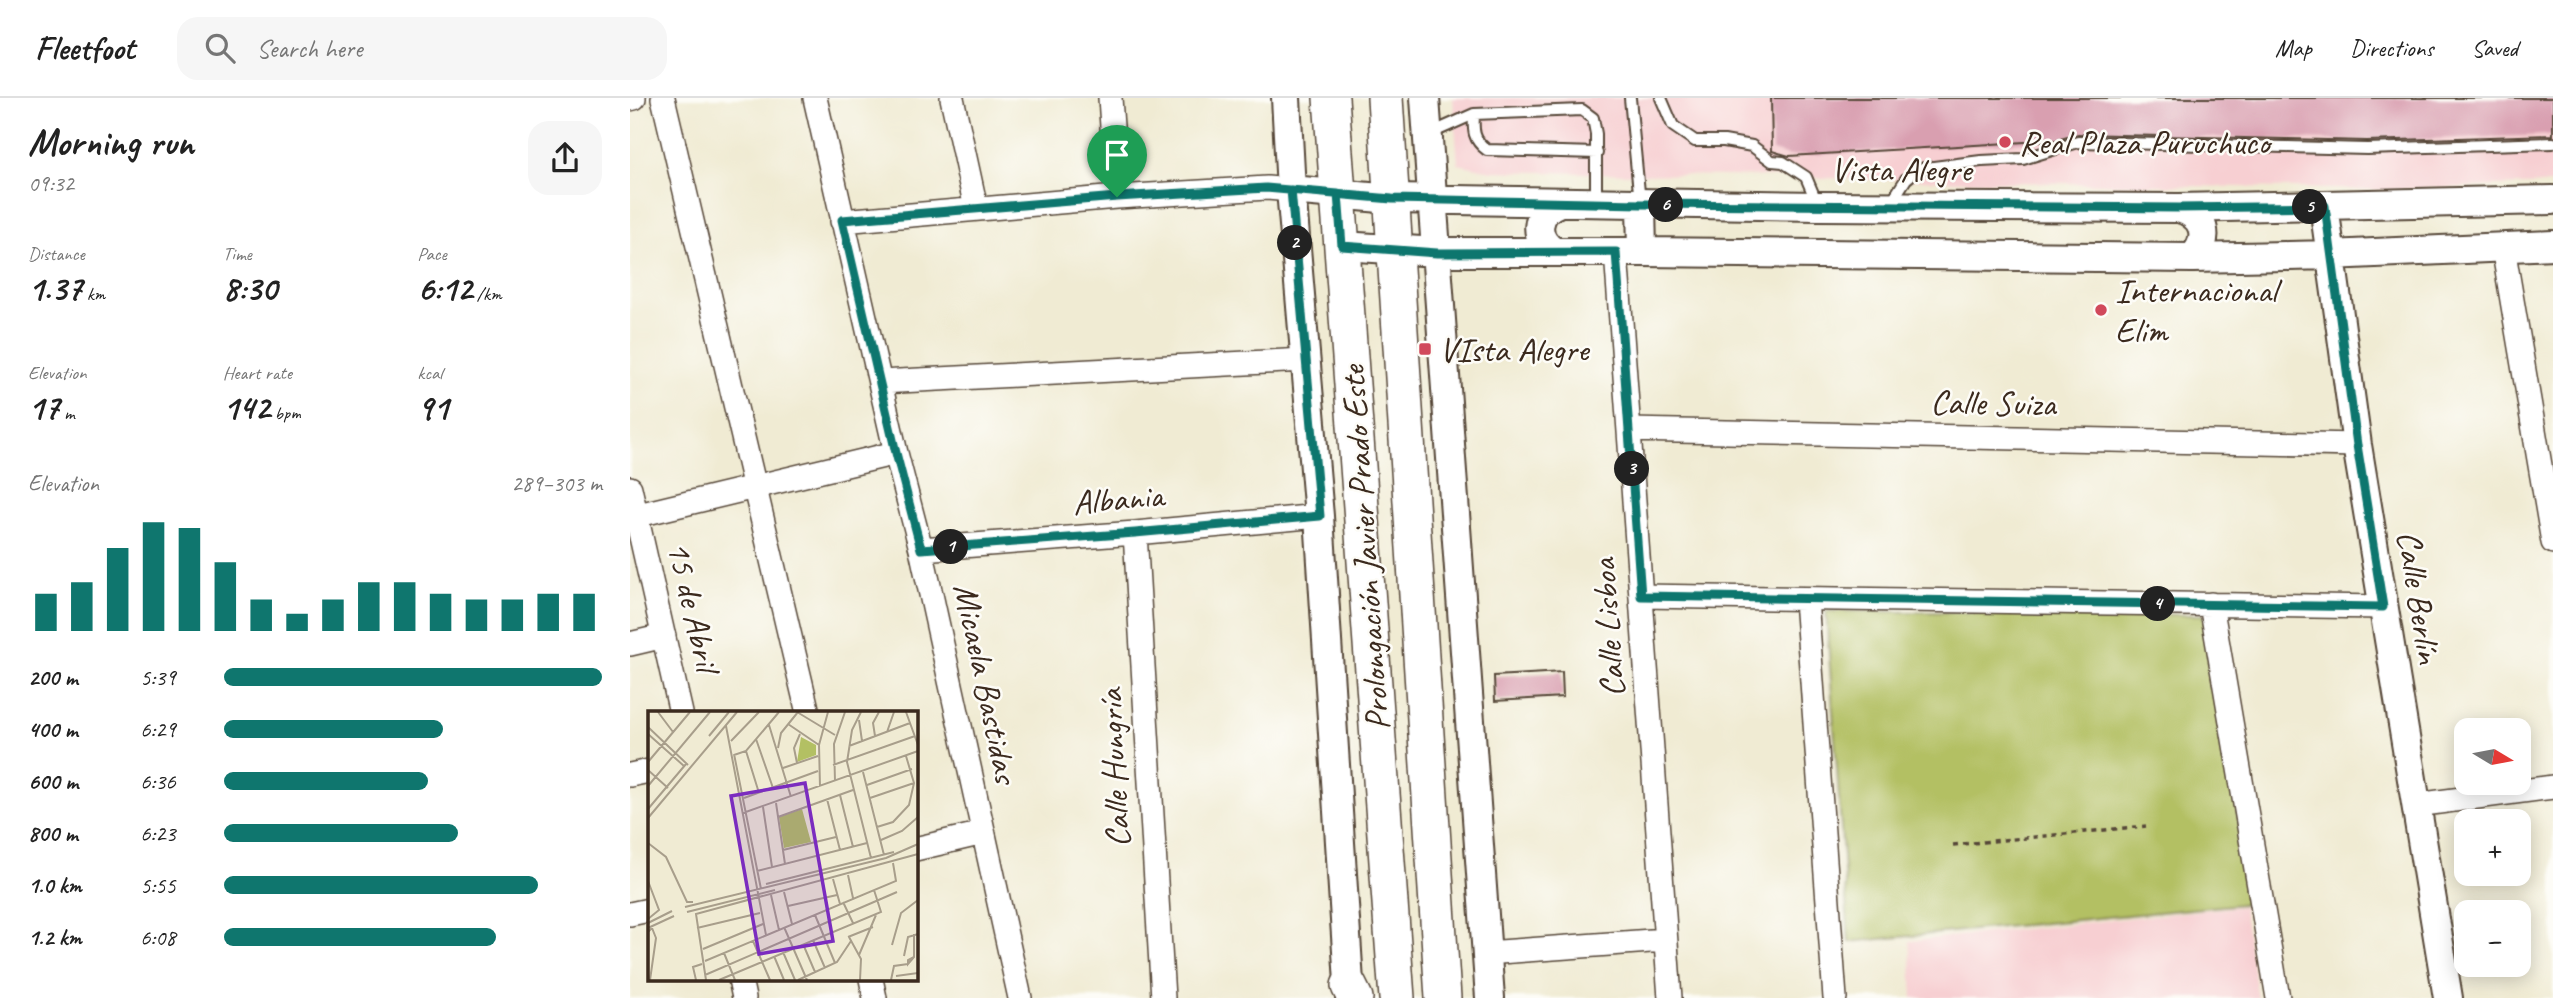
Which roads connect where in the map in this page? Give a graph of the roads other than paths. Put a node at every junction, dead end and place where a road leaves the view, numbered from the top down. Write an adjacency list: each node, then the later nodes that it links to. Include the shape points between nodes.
1 (663, 98): 46 (street)
2 (815, 98): 30 (street, Micaela Bastidas)
3 (952, 98): 28 (street)
4 (1110, 98): 18 (street)
5 (1286, 98): 16 (street, Prolongación Javier Prado Este)
6 (1331, 98): 17 (main road, Prolongación Javier Prado Este)
7 (1338, 98): 11 (main road, via 1349,114 1362,122 1376,120)
8 (1425, 98): 13 (street)
9 (1630, 98): 24 (lane)
10 (1661, 98): 25 (lane, via 1673,126 1695,141 1752,146 1806,177)
11 (1385, 104): 19 (main road, Prolongación Javier Prado Este)
12 (1474, 114): 13 (lane); 15 (lane, via 1473,132 1487,150); 15 (lane, via 1582,110 1592,118)
13 (1428, 134): 20 (street)
14 (2553, 143): 26 (lane, via 2367,149 2078,142 2023,159 1918,169)
15 (1597, 152): 23 (lane)
16 (1291, 190): 17 (street, Vista Alegre); 18 (street); 40 (street, Prolongación Javier Prado Este)
17 (1338, 194): 19 (street, Vista Alegre); 32 (main road, Prolongación Javier Prado Este)
18 (1117, 197): 28 (street)
19 (1392, 199): 20 (street, Vista Alegre); 34 (main road, Prolongación Javier Prado Este)
20 (1433, 200): 22 (street, Vista Alegre); 37 (street)
21 (2553, 200): 27 (street, Vista Alegre)
22 (1559, 203): 23 (street, Vista Alegre); 35 (street, via 1542,215 1539,229 1543,243)
23 (1596, 203): 24 (street, Vista Alegre)
24 (1641, 204): 25 (street, Vista Alegre); 36 (street)
25 (1818, 206): 26 (street, Vista Alegre)
26 (1889, 206): 29 (street, Vista Alegre)
27 (2325, 206): 29 (street, Vista Alegre); 38 (street, Calle Berlín)
28 (976, 208): 30 (street)
29 (2179, 208): 39 (street, via 2198,218 2203,228 2204,239)
30 (842, 220): 41 (street, Micaela Bastidas)
31 (2553, 245): 33 (street)
32 (1342, 246): 34 (street); 74 (main road, Prolongación Javier Prado Este)
33 (2503, 247): 38 (street); 43 (street)
34 (1395, 251): 37 (street); 75 (main road, Prolongación Javier Prado Este)
35 (1555, 252): 36 (street); 37 (street)
36 (1629, 252): 39 (street); 42 (street, Calle Lisboa)
37 (1437, 253): 70 (street)
38 (2330, 255): 39 (street); 44 (street, Calle Berlín)
39 (2193, 258)
40 (1305, 360): 41 (street); 49 (street, Prolongación Javier Prado Este)
41 (880, 382): 45 (street, Micaela Bastidas)
42 (1629, 430): 44 (street, Calle Suiza); 53 (street, Calle Lisboa)
43 (2544, 430): 51 (street)
44 (2357, 445): 56 (street, Calle Berlín)
45 (896, 453): 46 (street); 52 (street, Micaela Bastidas)
46 (755, 487): 48 (street); 60 (street)
47 (630, 488): 48 (street, 15 de Abril)
48 (633, 516): 57 (street, 15 de Abril)
49 (1320, 516): 50 (street, Albania); 71 (street, Prolongación Javier Prado Este)
50 (1135, 533): 52 (street, Albania); 73 (street, Calle Hungría)
51 (2553, 542)
52 (921, 549): 65 (street, Micaela Bastidas)
53 (1641, 596): 54 (street); 69 (street, Calle Lisboa)
54 (1806, 598): 55 (street); 78 (street)
55 (2211, 604): 56 (street); 79 (street)
56 (2383, 607): 64 (street, Calle Berlín)
57 (664, 636): 58 (street); 59 (street, 15 de Abril)
58 (630, 644)
59 (681, 711)
60 (808, 711)
61 (648, 771): 62 (street)
62 (630, 775)
63 (2553, 787): 64 (street)
64 (2416, 805): 80 (street, Calle Berlín)
65 (982, 833): 66 (street); 72 (street, Micaela Bastidas)
66 (917, 849)
67 (648, 910): 68 (street)
68 (630, 915)
69 (1665, 940): 70 (street); 77 (street, Calle Lisboa)
70 (1486, 953): 76 (street)
71 (1351, 994)
72 (1020, 998)
73 (1163, 998)
74 (1396, 998)
75 (1443, 998)
76 (1490, 998)
77 (1670, 998)
78 (1835, 998)
79 (2277, 998)
80 (2448, 998)

